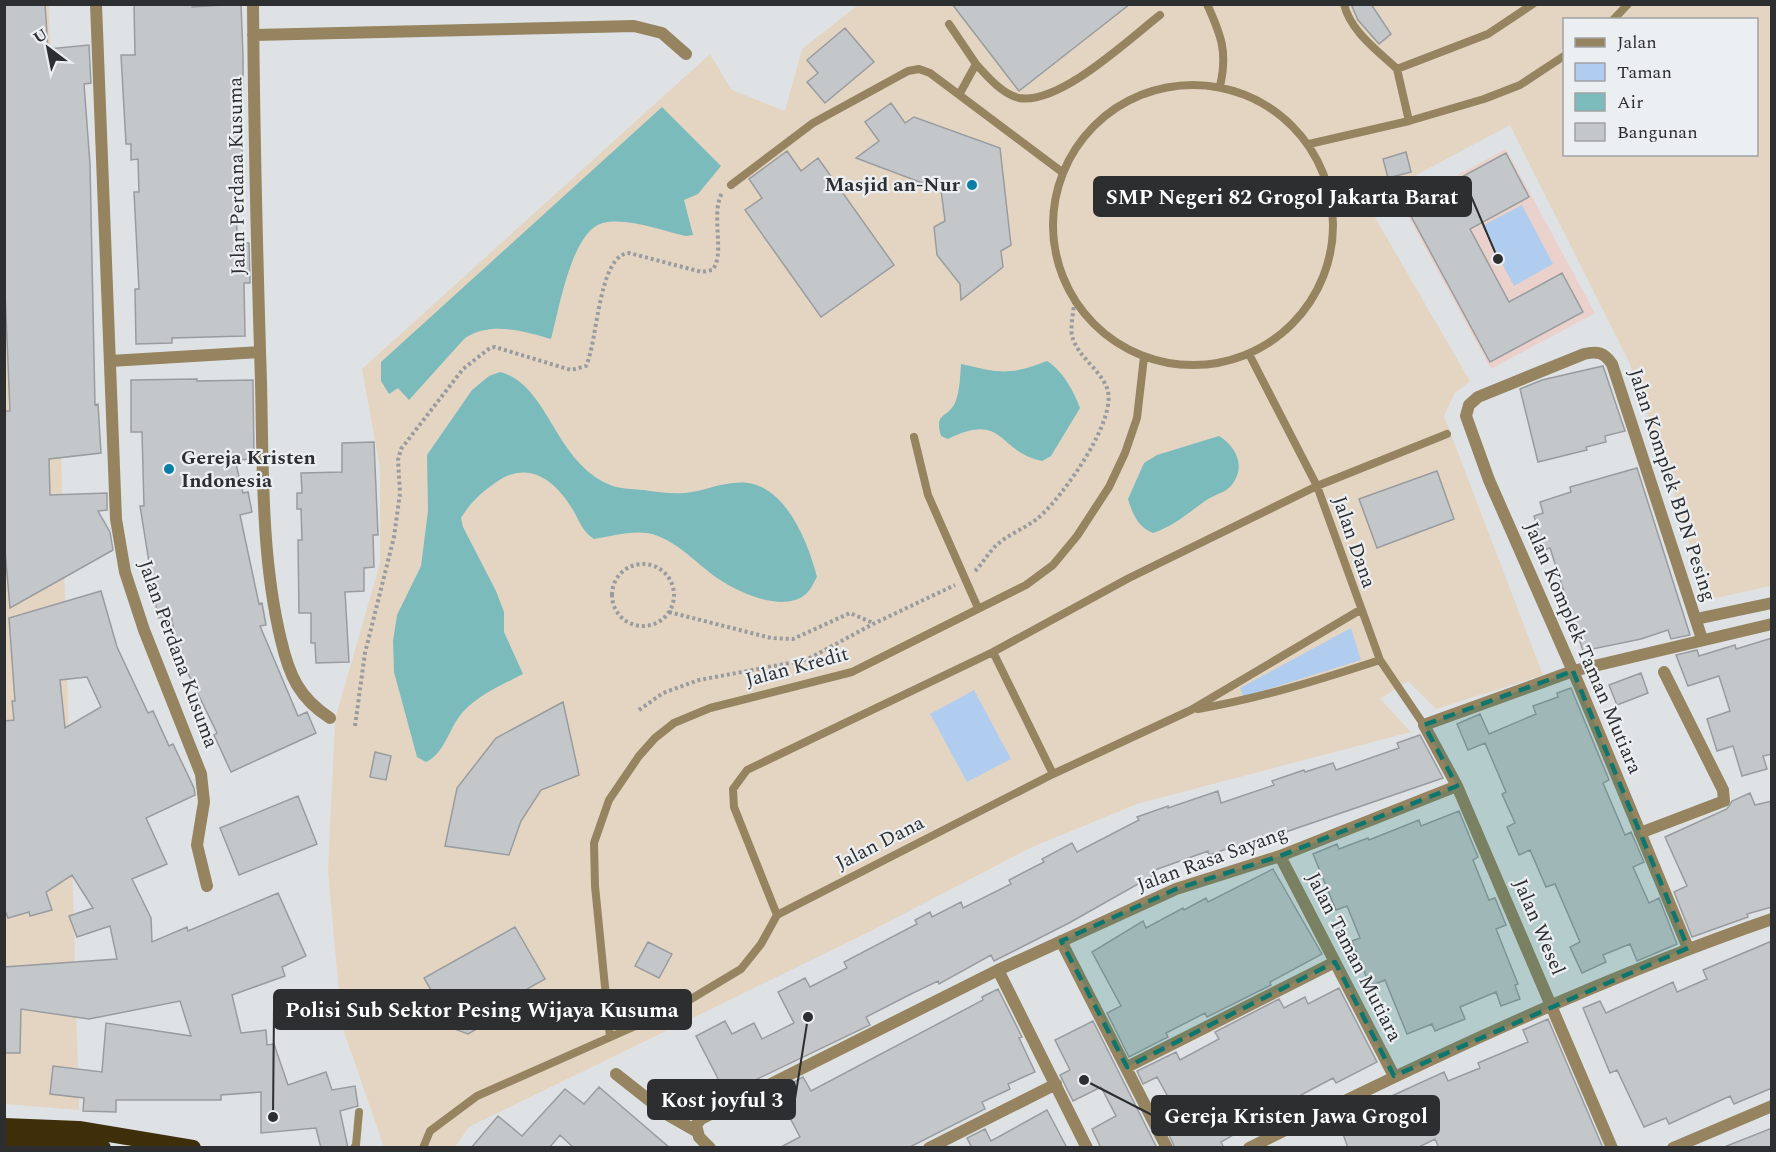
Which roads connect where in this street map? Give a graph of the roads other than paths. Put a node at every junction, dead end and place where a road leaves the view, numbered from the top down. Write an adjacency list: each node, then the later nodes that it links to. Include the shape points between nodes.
1 (96, 4): 24 (street, Jalan Perdana Kusuma)
2 (253, 4): 10 (street, Jalan Perdana Kusuma)
3 (1207, 4): 15 (lane, via 1221,35 1225,63)
4 (1344, 4): 14 (lane, via 1360,33)
5 (1533, 4): 14 (lane, via 1488,34)
6 (1628, 4): 8 (lane)
7 (1160, 15): 13 (lane, via 1072,83 1049,94 1019,98 993,83)
8 (1615, 18)
9 (949, 24): 13 (lane)
10 (253, 35): 11 (street, via 634,26 662,33); 21 (street, Jalan Perdana Kusuma)
11 (686, 54)
12 (1563, 57): 17 (lane, via 1520,85)
13 (976, 64): 16 (lane)
14 (1397, 69): 17 (lane)
15 (1220, 86): 18 (lane, via 1270,106); 19 (lane, via 1172,85 1125,101 1088,131)
16 (959, 95): 19 (lane); 20 (lane, via 930,73 908,71 813,123)
17 (1409, 121): 18 (lane)
18 (1309, 144): 22 (lane, via 1330,189 1334,238 1320,286 1291,326)
19 (1062, 172): 23 (lane, via 1052,216 1056,261 1074,302 1105,336)
20 (731, 185)
21 (260, 352): 24 (street); 40 (street, Jalan Perdana Kusuma, via 270,586 281,642 298,688 310,705)
22 (1249, 354): 23 (lane, via 1197,366); 28 (lane, Jalan Dana)
23 (1144, 357): 30 (lane, Jalan Kredit, via 1137,418 1109,488 1053,565 1026,585)
24 (110, 361): 46 (street, Jalan Perdana Kusuma, via 116,519 125,572 201,774 204,802 197,845)
25 (1447, 434): 28 (lane)
26 (914, 437): 30 (lane, via 927,495)
27 (1489, 480): 32 (street, Jalan Komplek BDN Pesing, via 1466,416 1469,405 1478,397 1584,354 1596,351 1607,356); 37 (street, Jalan Komplek Taman Mutiara)
28 (1317, 486): 31 (lane, Jalan Dana); 35 (lane, via 1129,578)
29 (1772, 603): 32 (street)
30 (978, 608): 54 (lane, Jalan Kredit, via 852,672 710,708 674,723 639,756 609,801 594,843)
31 (1360, 610): 36 (lane, Jalan Dana); 39 (lane, Jalan Dana)
32 (1696, 619): 34 (street, Jalan Komplek BDN Pesing)
33 (1772, 624): 34 (street)
34 (1702, 639): 37 (street)
35 (993, 652): 42 (lane); 47 (lane, via 747,770 738,779 733,789 734,807)
36 (1380, 660): 39 (lane, Jalan Dana, via 1290,690); 41 (lane, Jalan Dana)
37 (1573, 671): 41 (street); 44 (street, Jalan Komplek Taman Mutiara)
38 (1664, 672): 44 (street, via 1724,790 1724,801)
39 (1191, 710): 42 (lane, Jalan Dana)
40 (330, 718)
41 (1424, 725): 43 (street, Jalan Wesel)
42 (1053, 774): 47 (lane, Jalan Dana)
43 (1457, 786): 45 (street, Jalan Rasa Sayang); 53 (street, Jalan Wesel)
44 (1640, 833): 50 (street, Jalan Komplek Taman Mutiara)
45 (1280, 856): 49 (street, Jalan Rasa Sayang, via 1176,889); 51 (street, Jalan Taman Mutiara)
46 (207, 886)
47 (777, 915): 54 (lane, via 741,969 676,1008)
48 (1772, 919): 50 (street)
49 (1061, 941): 52 (street, Jalan Rasa Sayang); 55 (street)
50 (1688, 948): 53 (street)
51 (1335, 962): 55 (street); 57 (street, Jalan Taman Mutiara)
52 (998, 970): 58 (street); 63 (street, Jalan Rasa Sayang, via 701,1119)
53 (1552, 1006): 57 (street); 74 (street, Jalan Wesel)
54 (610, 1036): 68 (lane, via 477,1096 430,1131)
55 (1127, 1067): 72 (street)
56 (616, 1074): 63 (street, via 668,1115)
57 (1394, 1076): 73 (street)
58 (1056, 1084): 70 (street); 71 (street)
59 (1772, 1106): 75 (street)
60 (358, 1112): 67 (lane)
61 (4, 1126): 62 (highway)
62 (79, 1129): 64 (lane, via 47,1144); 66 (highway)
63 (696, 1131): 69 (street)
64 (4, 1142): 65 (highway)
65 (104, 1148)
66 (193, 1148)
67 (354, 1148)
68 (423, 1148)
69 (710, 1148)
70 (929, 1148)
71 (1087, 1148)
72 (1167, 1148)
73 (1250, 1148)
74 (1612, 1148)
75 (1673, 1148)

